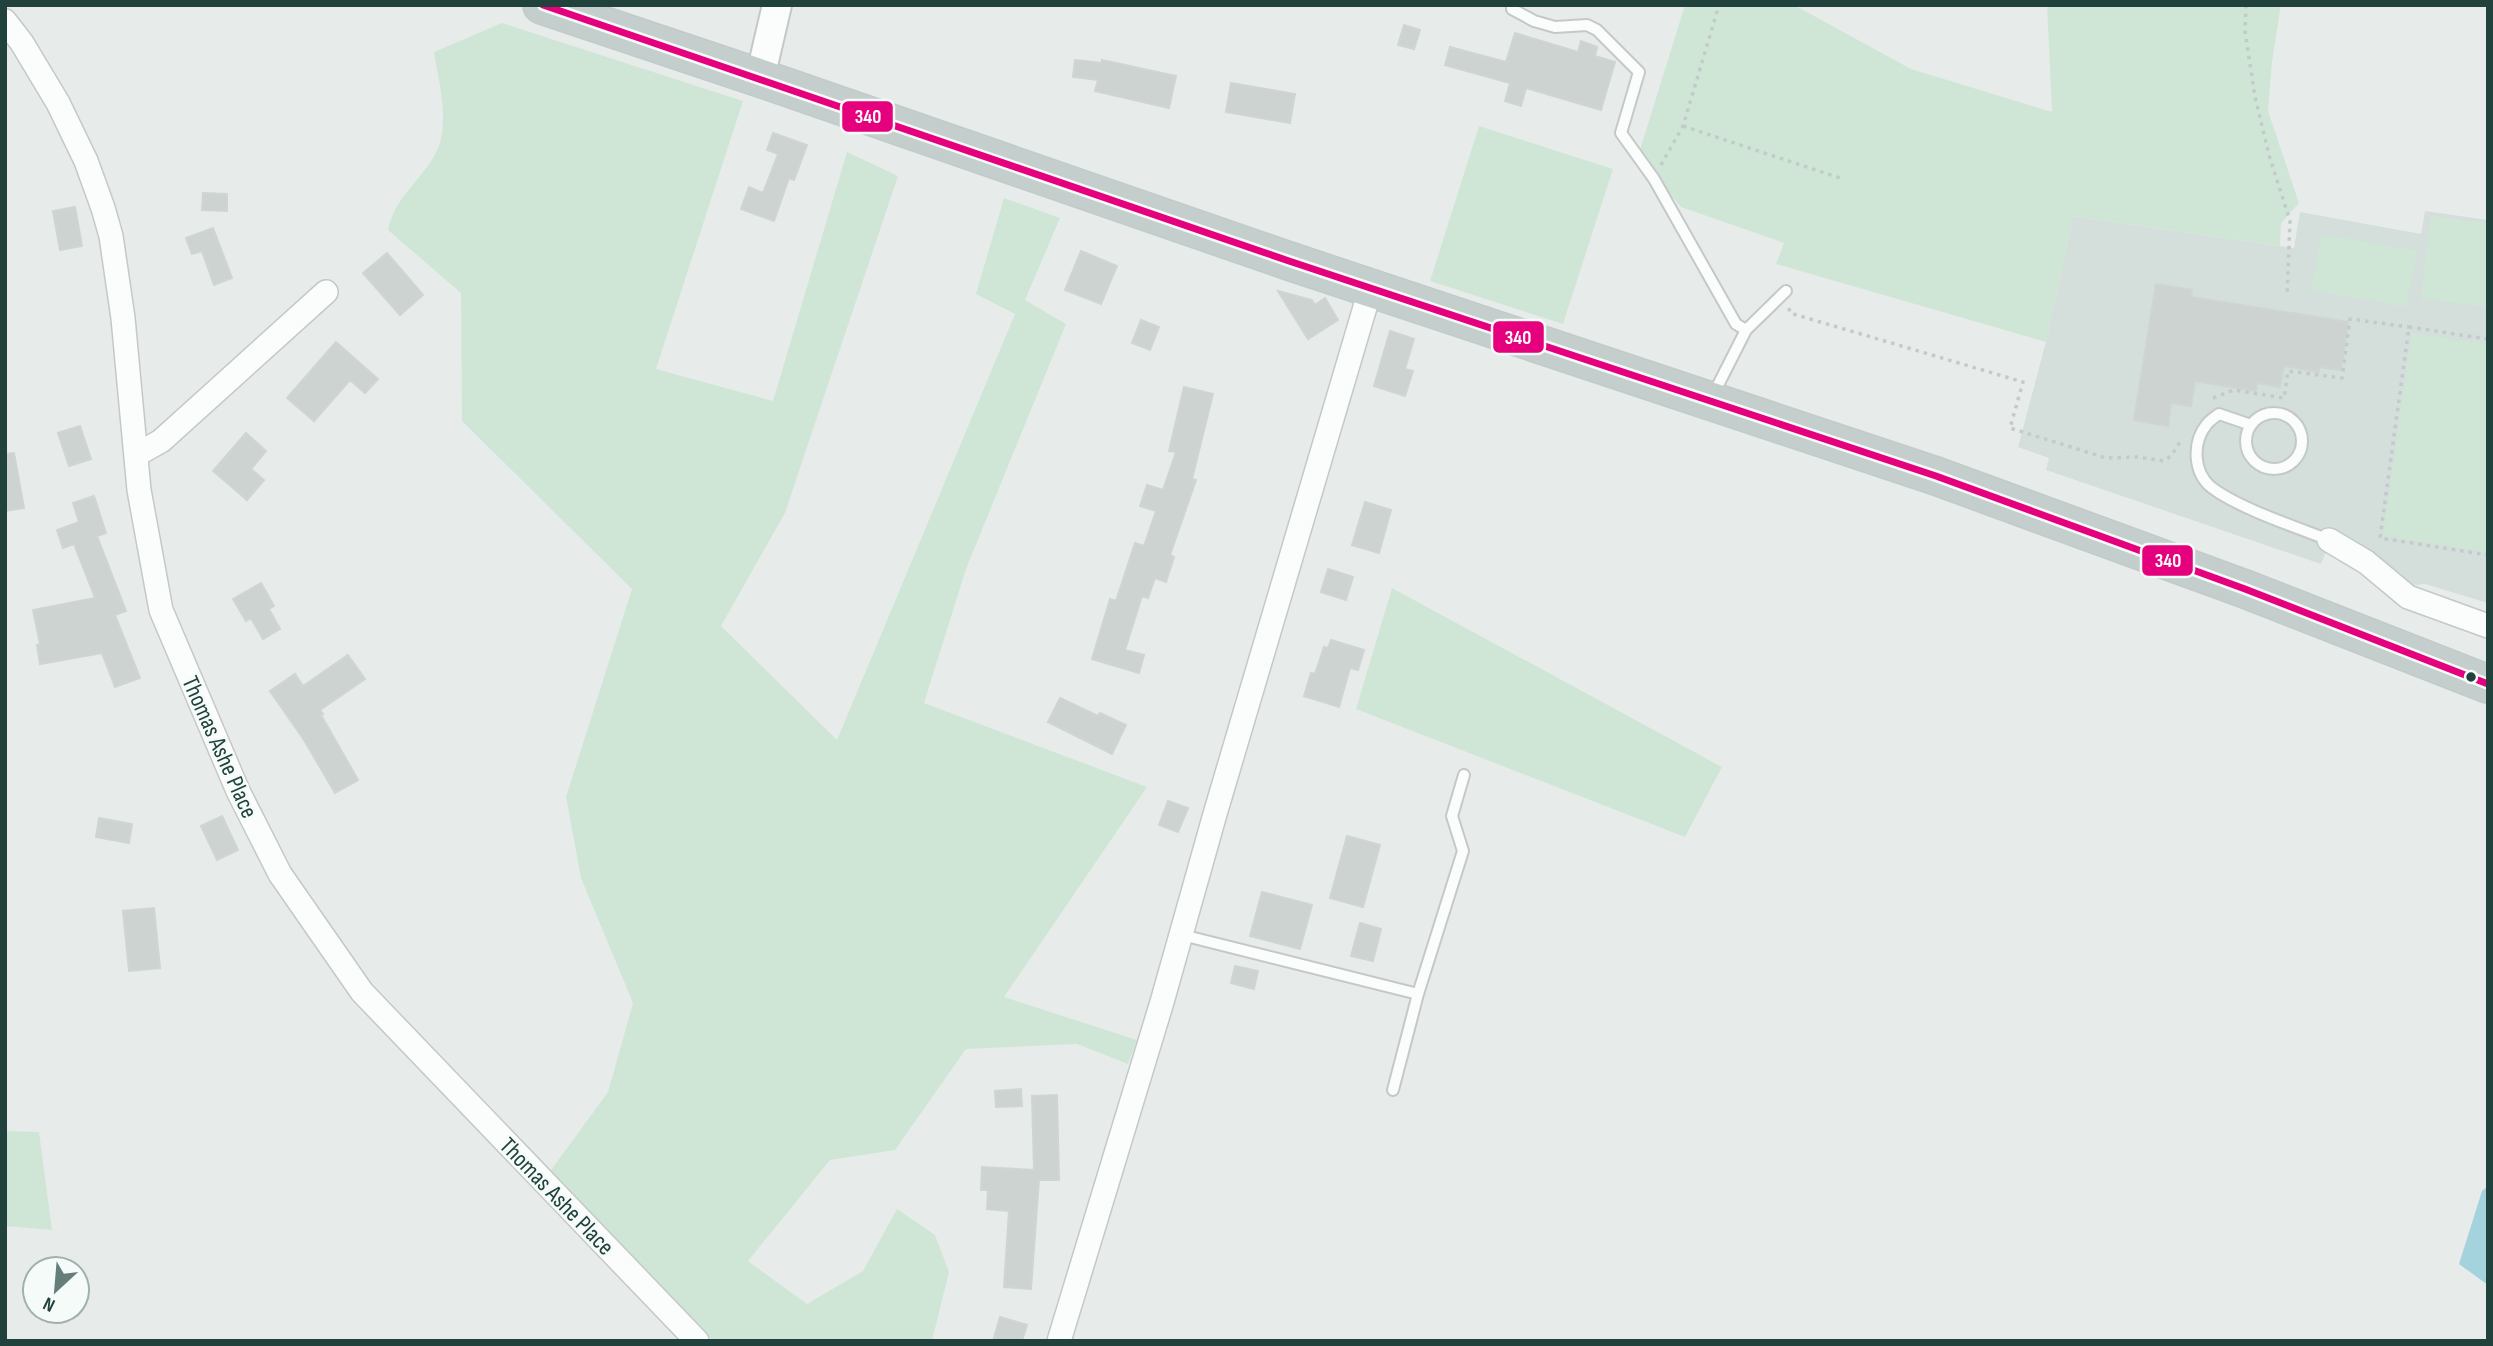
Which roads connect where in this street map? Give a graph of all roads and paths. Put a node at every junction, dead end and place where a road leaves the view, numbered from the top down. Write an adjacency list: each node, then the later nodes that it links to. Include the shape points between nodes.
1 (542, 5): 7 (highway)
2 (777, 5): 7 (street)
3 (1512, 5): 10 (lane, via 1534,22 1555,27 1587,25 1597,30 1639,72 1621,132)
4 (1719, 5): 8 (path)
5 (2246, 5): 14 (path, via 2245,31 2255,97 2290,221)
6 (5, 21): 22 (street, Thomas Ashe Place, via 58,103 103,208 123,318)
7 (760, 78): 11 (highway)
8 (1683, 126): 9 (path); 10 (path)
9 (1843, 179)
10 (1654, 180): 16 (lane, via 1736,324)
11 (1371, 287): 18 (highway); 28 (street)
12 (1786, 291): 16 (lane); 21 (path, via 1790,313 2023,382 2010,428 2106,458 2164,461)
13 (326, 292): 22 (street, via 161,441)
14 (2287, 296)
15 (2409, 327): 17 (path); 19 (path, via 2350,318 2342,378 2288,371 2284,398 2234,390 2207,401); 24 (path, via 2380,538)
16 (1746, 330): 18 (lane)
17 (2488, 339)
18 (1711, 399): 26 (highway, via 2013,504)
19 (2219, 414): 20 (lane); 23 (lane, via 2206,425 2196,448 2198,470 2210,486 2236,502)
20 (2251, 425): 20 (lane, via 2265,415 2290,419 2300,434 2294,460 2278,469 2260,466 2248,452)
21 (2182, 437)
22 (136, 455): 31 (street, Thomas Ashe Place, via 161,610 238,791 281,874 362,992)
23 (2329, 540): 25 (street, via 2366,562 2408,597)
24 (2488, 555)
25 (2488, 626)
26 (2488, 684)
27 (1464, 775): 29 (lane, via 1452,817 1463,851)
28 (1182, 934): 29 (lane); 32 (street)
29 (1418, 993): 30 (lane)
30 (1393, 1090)
31 (697, 1341)
32 (1059, 1341)

